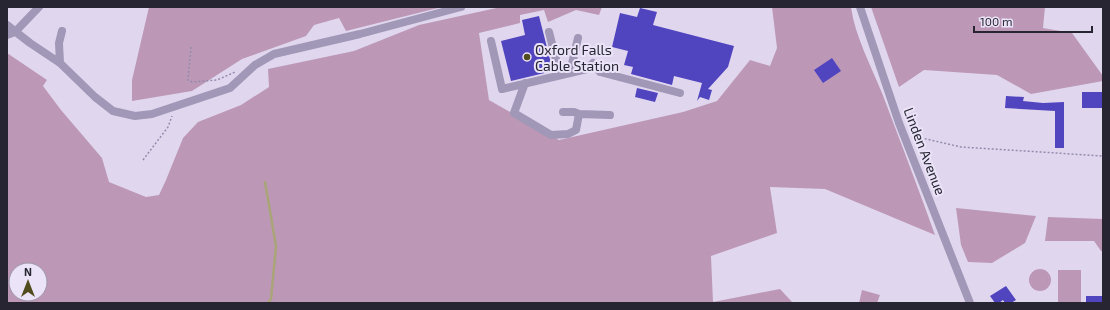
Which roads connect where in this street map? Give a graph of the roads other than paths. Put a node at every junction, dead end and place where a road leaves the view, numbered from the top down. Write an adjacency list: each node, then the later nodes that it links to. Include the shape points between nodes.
1 (39, 7): 6 (street)
2 (461, 7): 11 (street, via 274,54 255,65 230,88 152,114 135,116 113,111)
3 (860, 7): 19 (street, Linden Avenue, via 903,134)
4 (7, 25): 6 (street)
5 (62, 31): 11 (street, via 59,43)
6 (15, 32): 8 (street); 11 (street)
7 (549, 32): 13 (street)
8 (7, 35)
9 (578, 38): 12 (street, via 572,64)
10 (491, 41): 14 (street, via 502,89)
11 (60, 63)
12 (574, 72): 13 (street); 15 (street, via 593,63 600,72)
13 (560, 75): 14 (street)
14 (525, 83): 17 (street, via 514,113 551,135 568,134 576,130)
15 (680, 93)
16 (563, 112): 17 (street)
17 (578, 114): 18 (street)
18 (610, 115)
19 (970, 303)

